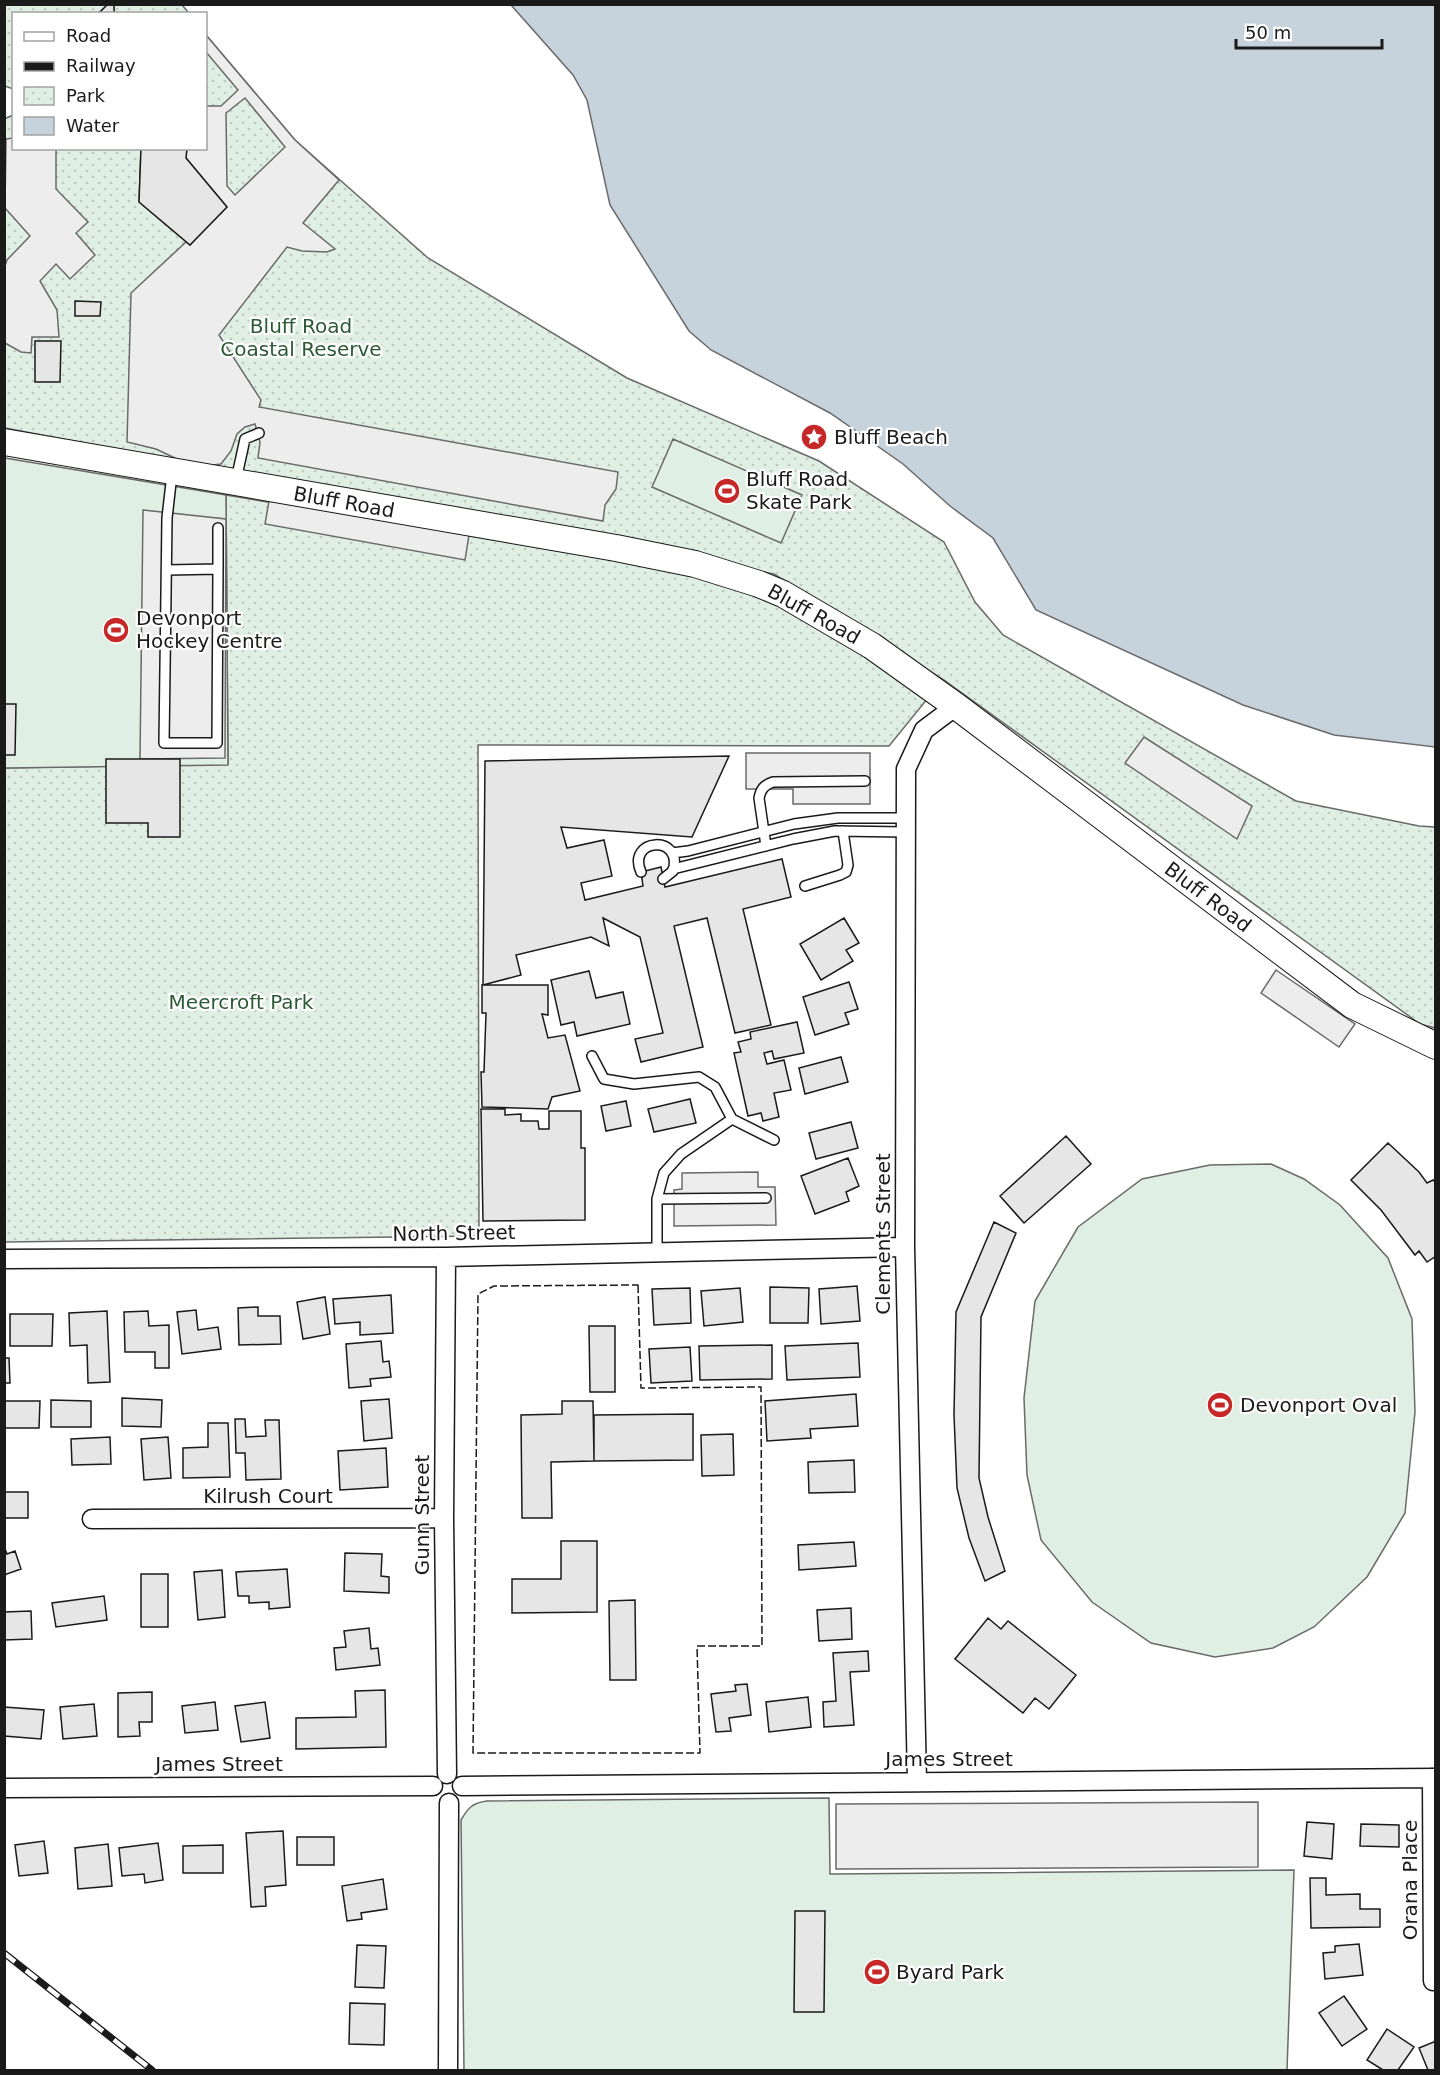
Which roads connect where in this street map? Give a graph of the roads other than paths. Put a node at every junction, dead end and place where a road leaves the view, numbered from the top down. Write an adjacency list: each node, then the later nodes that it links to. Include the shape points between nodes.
1 (259, 433): 4 (lane, via 245,439)
2 (4, 442): 3 (street, Bluff Road)
3 (172, 471): 4 (street, Bluff Road); 7 (lane)
4 (235, 482): 8 (street, Bluff Road, via 616,548 748,580 783,594 872,646)
5 (218, 528): 6 (lane)
6 (218, 569): 7 (lane); 7 (lane, via 217,743 164,742)
7 (166, 570)
8 (956, 706): 10 (street, Clements Street, via 924,730 906,769); 19 (street, Bluff Road, via 1352,1005)
9 (865, 781): 12 (lane, via 766,785 759,798)
10 (906, 825): 11 (lane); 12 (lane, via 838,818); 25 (street, Clements Street)
11 (843, 831): 13 (lane); 18 (lane, via 846,872)
12 (763, 832): 13 (lane); 14 (lane)
13 (766, 846): 15 (lane)
14 (672, 853): 15 (lane); 16 (lane, via 656,844 644,849 638,860)
15 (673, 869): 17 (lane)
16 (641, 872)
17 (663, 879)
18 (805, 886)
19 (1436, 1046)
20 (592, 1056): 21 (lane, via 604,1079 634,1083 699,1077 715,1087)
21 (732, 1119): 22 (lane); 24 (lane, via 681,1154 664,1173)
22 (774, 1140)
23 (766, 1198): 24 (lane)
24 (657, 1199): 26 (lane)
25 (905, 1247): 26 (street, North Street); 33 (street, Clements Street)
26 (657, 1252): 27 (street, North Street)
27 (446, 1257): 28 (street, North Street); 29 (street, Gunn Street)
28 (4, 1259)
29 (444, 1518): 30 (street, Kilrush Court); 31 (street, Gunn Street)
30 (92, 1519)
31 (447, 1774): 34 (street); 35 (street, via 456,1777)
32 (1434, 1778): 33 (street, James Street); 38 (street, Orana Place)
33 (917, 1781): 35 (street, James Street)
34 (433, 1786): 36 (street, James Street); 37 (street, via 435,1797)
35 (462, 1786): 37 (street, via 460,1796)
36 (4, 1788)
37 (449, 1803): 39 (street)
38 (1433, 1981)
39 (448, 2070)

